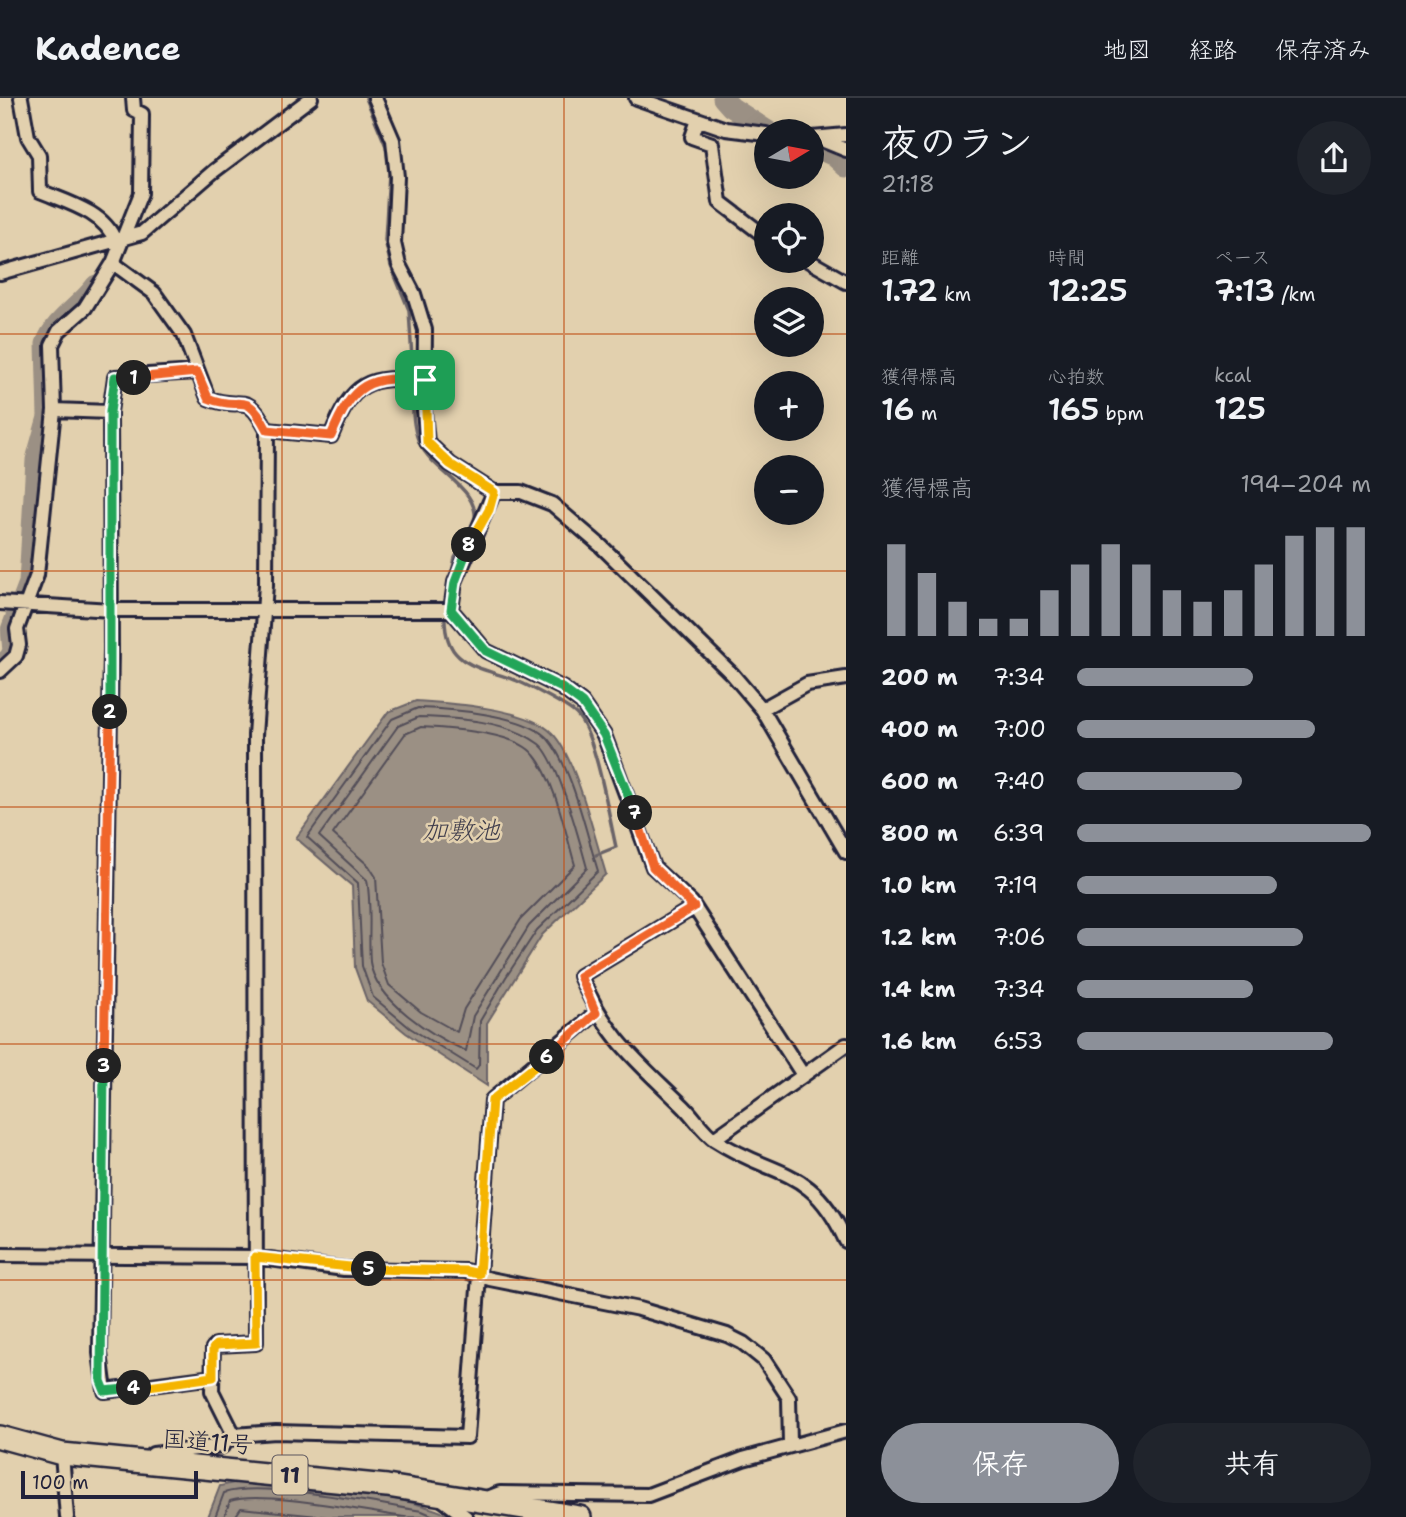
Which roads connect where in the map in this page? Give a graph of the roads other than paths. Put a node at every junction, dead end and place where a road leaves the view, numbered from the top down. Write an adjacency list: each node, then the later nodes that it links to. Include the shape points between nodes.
1 (21, 98): 13 (street, via 28,137 38,155 40,191 93,214)
2 (133, 98): 13 (street, via 134,110 142,114 141,193)
3 (311, 98): 13 (street, via 214,171 142,233)
4 (375, 98): 19 (street, via 393,140 397,177 394,243 425,330)
5 (636, 98): 6 (street)
6 (698, 120): 7 (street); 12 (street, via 692,137 712,144 720,202)
7 (754, 132)
8 (846, 135): 9 (street)
9 (824, 137)
10 (824, 142): 11 (street)
11 (846, 150)
12 (754, 229)
13 (120, 240): 14 (street); 16 (street)
14 (113, 263): 18 (street, via 154,293 184,335); 20 (street, via 85,308 59,331 52,345)
15 (824, 270): 17 (street)
16 (0, 273)
17 (846, 282)
18 (197, 372): 21 (street, via 115,377); 22 (street, via 208,398 247,403)
19 (417, 380): 22 (street, via 369,382 354,393 331,436); 23 (street, via 427,442 450,464)
20 (54, 410): 21 (street); 25 (street, via 37,575)
21 (110, 412): 26 (street)
22 (267, 430): 27 (street)
23 (494, 492): 28 (street, via 455,582); 31 (street, via 521,492 552,504 701,642)
24 (0, 603): 25 (street)
25 (22, 605): 26 (street); 29 (street, via 16,656)
26 (111, 610): 27 (street); 39 (street)
27 (264, 610): 28 (street); 41 (street, via 255,735)
28 (451, 610): 33 (street, via 486,651 562,688 582,703 604,735 653,867)
29 (0, 671)
30 (846, 678): 31 (street, via 807,684)
31 (762, 709): 32 (street)
32 (846, 852)
33 (694, 907): 34 (street, via 580,976); 36 (street)
34 (596, 1013): 37 (street, via 622,1049); 42 (street, via 492,1100)
35 (846, 1045): 36 (street)
36 (803, 1075): 37 (street)
37 (714, 1139): 38 (street, via 803,1182 834,1215)
38 (846, 1241)
39 (102, 1254): 40 (street); 41 (street); 43 (street, via 100,1353 105,1391)
40 (0, 1255)
41 (255, 1257): 42 (street, via 344,1269); 43 (street, via 256,1343 216,1345)
42 (479, 1274): 45 (street, via 467,1437); 47 (street, via 639,1309 743,1343 764,1360 789,1398)
43 (213, 1377): 45 (street, via 212,1391)
44 (846, 1431): 47 (street)
45 (234, 1434): 49 (street, via 222,1446 153,1454)
46 (0, 1437): 48 (highway, 国道11号 / 11)
47 (790, 1444): 50 (street, via 648,1495 500,1493)
48 (62, 1454): 49 (highway, 国道11号 / 11); 51 (street)
49 (143, 1464): 50 (highway, 国道11号 / 11, via 270,1472 436,1495)
50 (473, 1509): 52 (highway, 国道11号 / 11)
51 (67, 1517)
52 (580, 1517)

